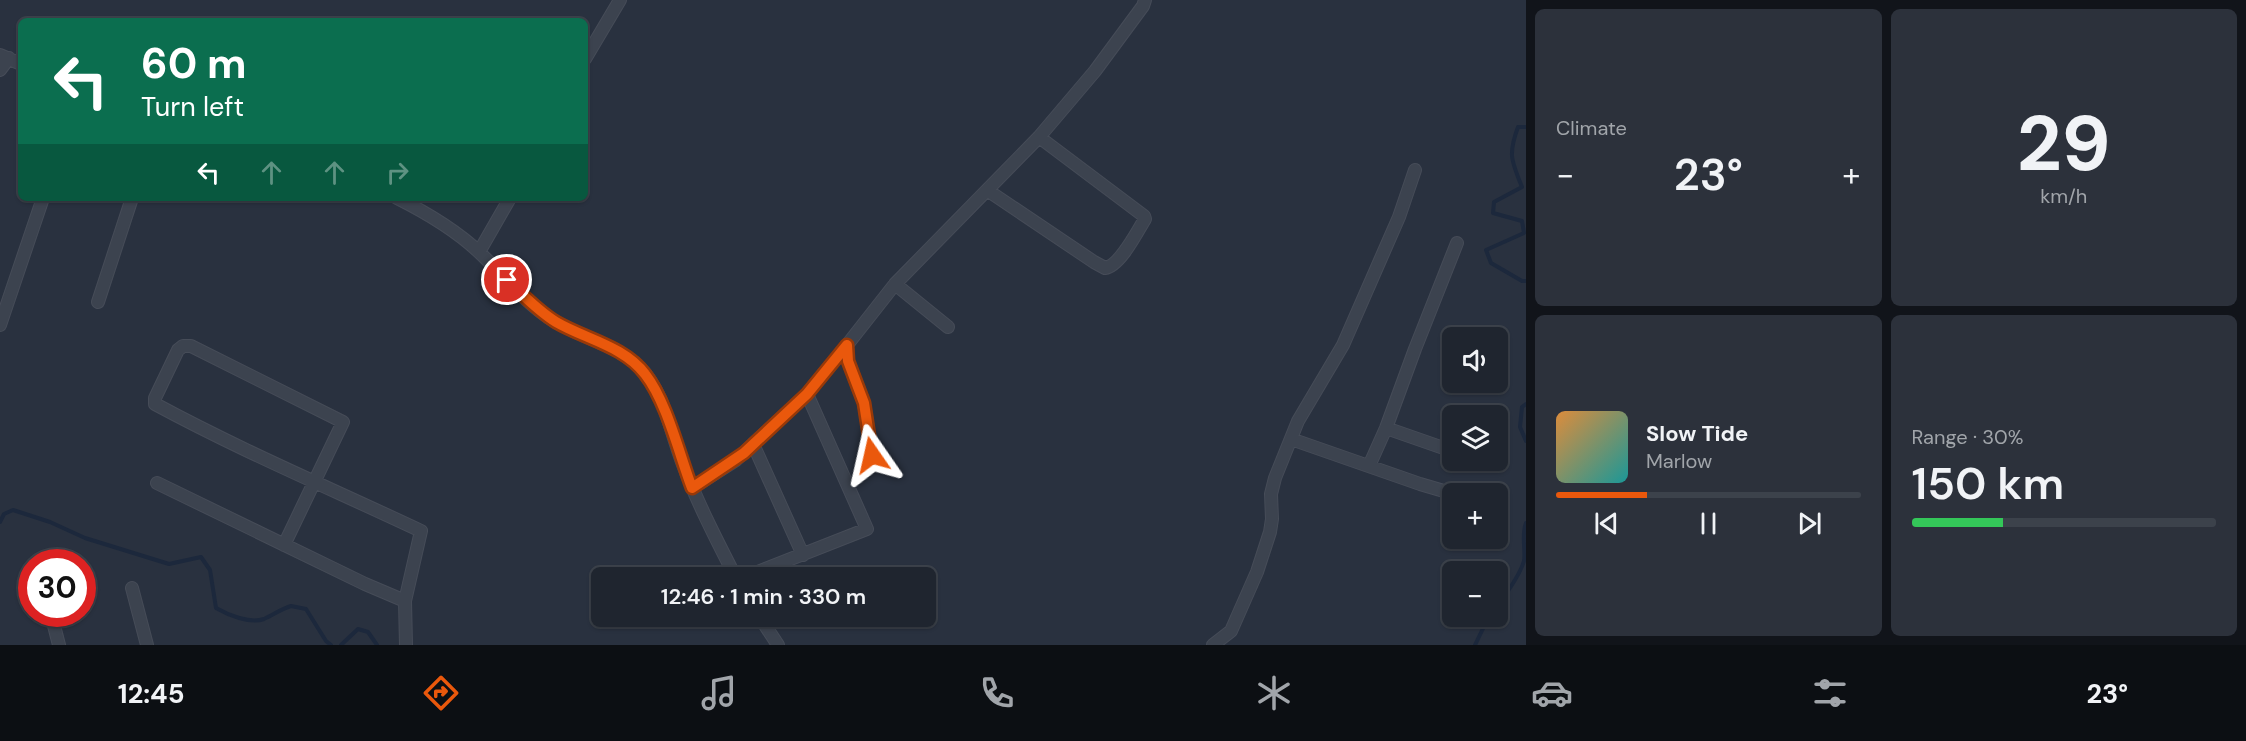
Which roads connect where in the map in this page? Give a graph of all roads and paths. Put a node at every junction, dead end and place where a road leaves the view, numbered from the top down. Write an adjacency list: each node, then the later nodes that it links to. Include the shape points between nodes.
1 (620, 0): 3 (street)
2 (1146, 0): 6 (street, via 1095,71)
3 (588, 54)
4 (10, 59): 5 (street)
5 (0, 70)
6 (1039, 137): 8 (street); 8 (street, via 1144,216 1128,247 1111,266 1105,268 1094,262)
7 (1415, 170): 22 (street, via 1399,217 1343,345)
8 (987, 190): 15 (street)
9 (42, 201): 17 (street)
10 (131, 201): 16 (street)
11 (403, 201): 14 (street, via 432,217)
12 (508, 201): 14 (street)
13 (1457, 243): 21 (street)
14 (479, 252): 29 (street, via 553,321 627,357 645,373 664,409)
15 (896, 284): 18 (street); 19 (street)
16 (98, 302)
17 (0, 326)
18 (948, 327)
19 (847, 345): 20 (street); 25 (street, via 848,361 864,403)
20 (807, 394): 23 (street); 32 (street, via 867,529)
21 (1386, 428): 24 (street); 26 (street)
22 (1291, 439): 26 (street); 43 (street, via 1271,494 1271,526 1257,572 1231,631)
23 (753, 444): 29 (street, via 736,460); 32 (street)
24 (1442, 448)
25 (872, 455)
26 (1369, 466): 30 (street)
27 (314, 482): 27 (street, via 343,422 191,346 178,350 155,404); 31 (street); 36 (street, via 422,531)
28 (157, 483): 31 (street)
29 (692, 488): 33 (street)
30 (1442, 490)
31 (284, 545): 36 (street)
32 (803, 555): 34 (street)
33 (731, 567)
34 (773, 567)
35 (132, 588): 40 (street)
36 (405, 601): 41 (street)
37 (54, 627): 39 (street)
38 (766, 627): 42 (street)
39 (59, 645)
40 (147, 645)
41 (406, 645)
42 (778, 645)
43 (1213, 645)

